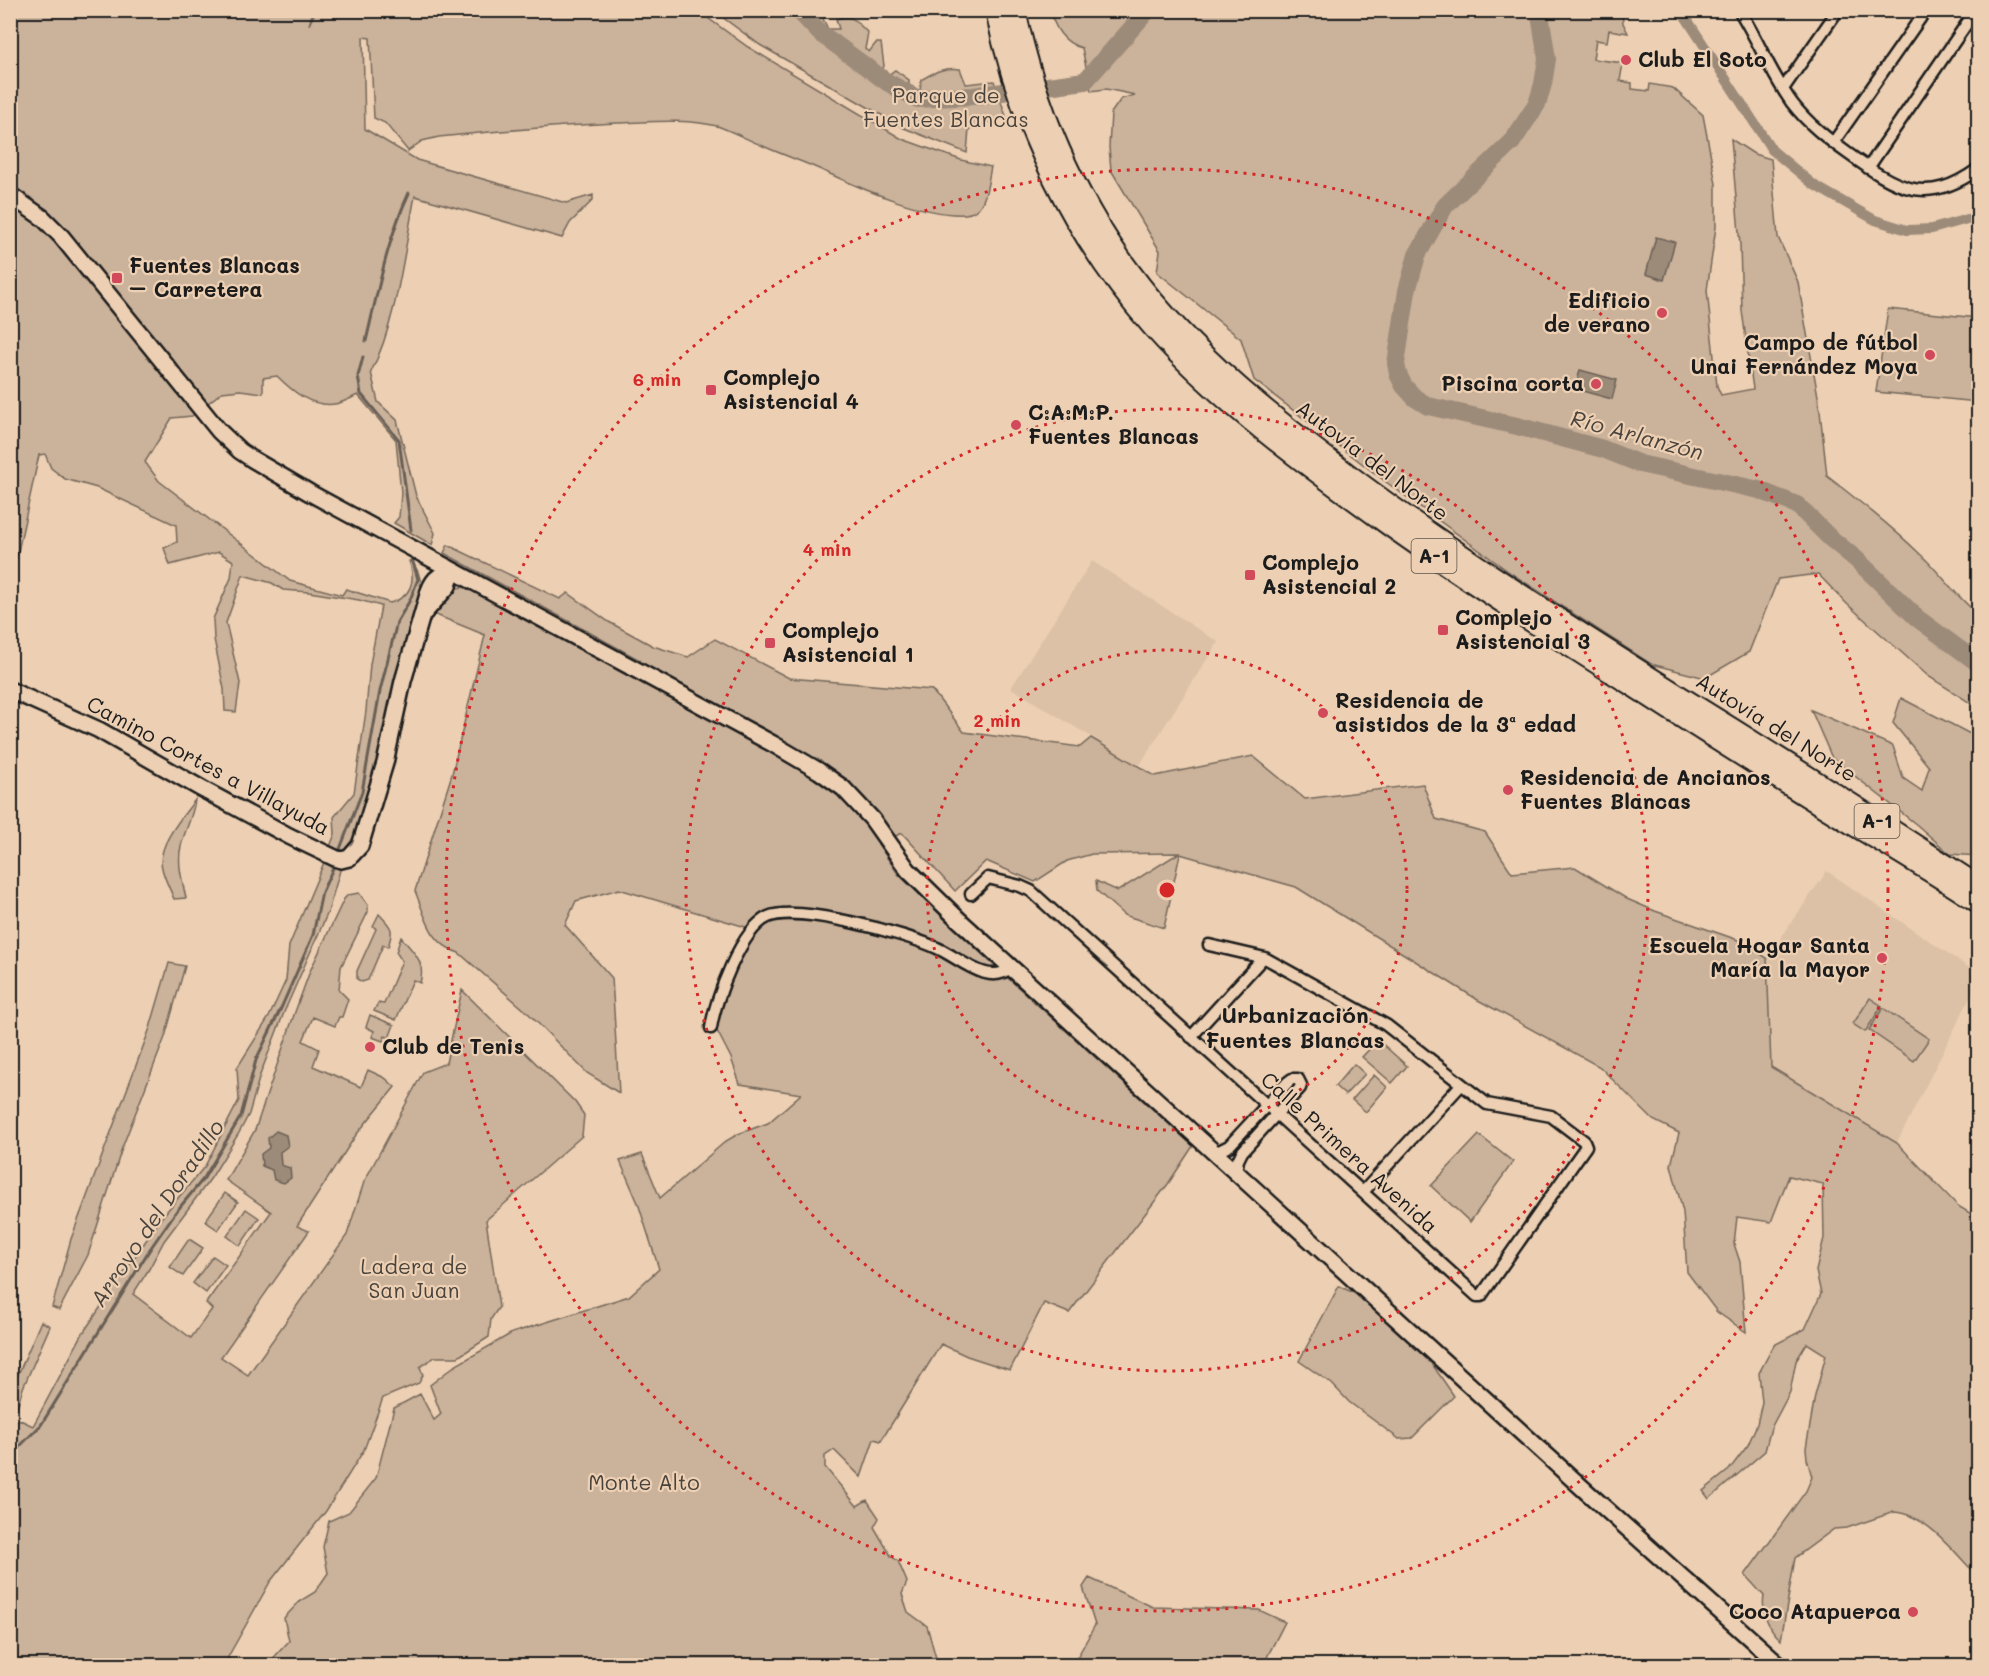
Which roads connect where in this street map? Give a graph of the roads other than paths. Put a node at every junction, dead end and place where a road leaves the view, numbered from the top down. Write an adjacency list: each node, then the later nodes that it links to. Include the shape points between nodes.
1 (989, 10): 7 (highway)
2 (996, 10): 7 (highway)
3 (1838, 10): 9 (street)
4 (1926, 10): 10 (street)
5 (1976, 10): 8 (street)
6 (1744, 13): 9 (street)
7 (1014, 24): 11 (highway, via 1039,71 1052,109); 11 (highway, via 1009,84)
8 (1974, 25): 12 (street)
9 (1783, 88): 10 (street, via 1802,115)
10 (1833, 143): 12 (street)
11 (1054, 157): 20 (highway, Autovía del Norte / A-1, via 1067,218 1083,232 1153,327 1250,419 1310,469 1478,586); 21 (highway, Autovía del Norte / A-1, via 1130,272 1158,307 1266,411 1453,550)
12 (1868, 168): 13 (street, via 1895,184 1927,190 1944,188)
13 (1978, 169)
14 (10, 195): 15 (main road, via 61,236 206,416 240,451)
15 (409, 547): 16 (main road); 17 (main road, via 425,568)
16 (450, 574): 17 (main road, via 437,576); 18 (main road, Camino Cortes a Villayuda); 27 (main road, via 470,579 837,783 872,819 908,870)
17 (429, 591): 18 (main road, Camino Cortes a Villayuda)
18 (422, 615): 19 (main road, Camino Cortes a Villayuda, via 360,846 349,858 341,860 202,789 106,733)
19 (10, 690)
20 (1840, 817): 23 (highway); 24 (highway, A-1)
21 (1978, 886)
22 (971, 894): 29 (street, Calle Primera Avenida, via 988,878 1031,891)
23 (1978, 902)
24 (1978, 908)
25 (1209, 945): 26 (street)
26 (1263, 958): 29 (street); 30 (street, via 1386,1026)
27 (1011, 968): 28 (street, via 1006,973 981,973 915,938 815,916 774,914 753,927 745,940 717,1000); 33 (main road)
28 (711, 1028)
29 (1191, 1037): 31 (street, Calle Primera Avenida)
30 (1461, 1084): 35 (street); 35 (street, Calle Primera Avenida, via 1487,1104 1551,1116 1586,1146 1479,1296)
31 (1267, 1105): 32 (street, Calle Primera Avenida); 32 (street, via 1288,1082 1298,1079 1300,1088); 33 (street, via 1229,1146)
32 (1277, 1114): 34 (street, via 1242,1152); 35 (street, Calle Primera Avenida)
33 (1215, 1153): 34 (main road)
34 (1236, 1172): 36 (main road)
35 (1363, 1192)
36 (1781, 1665)

